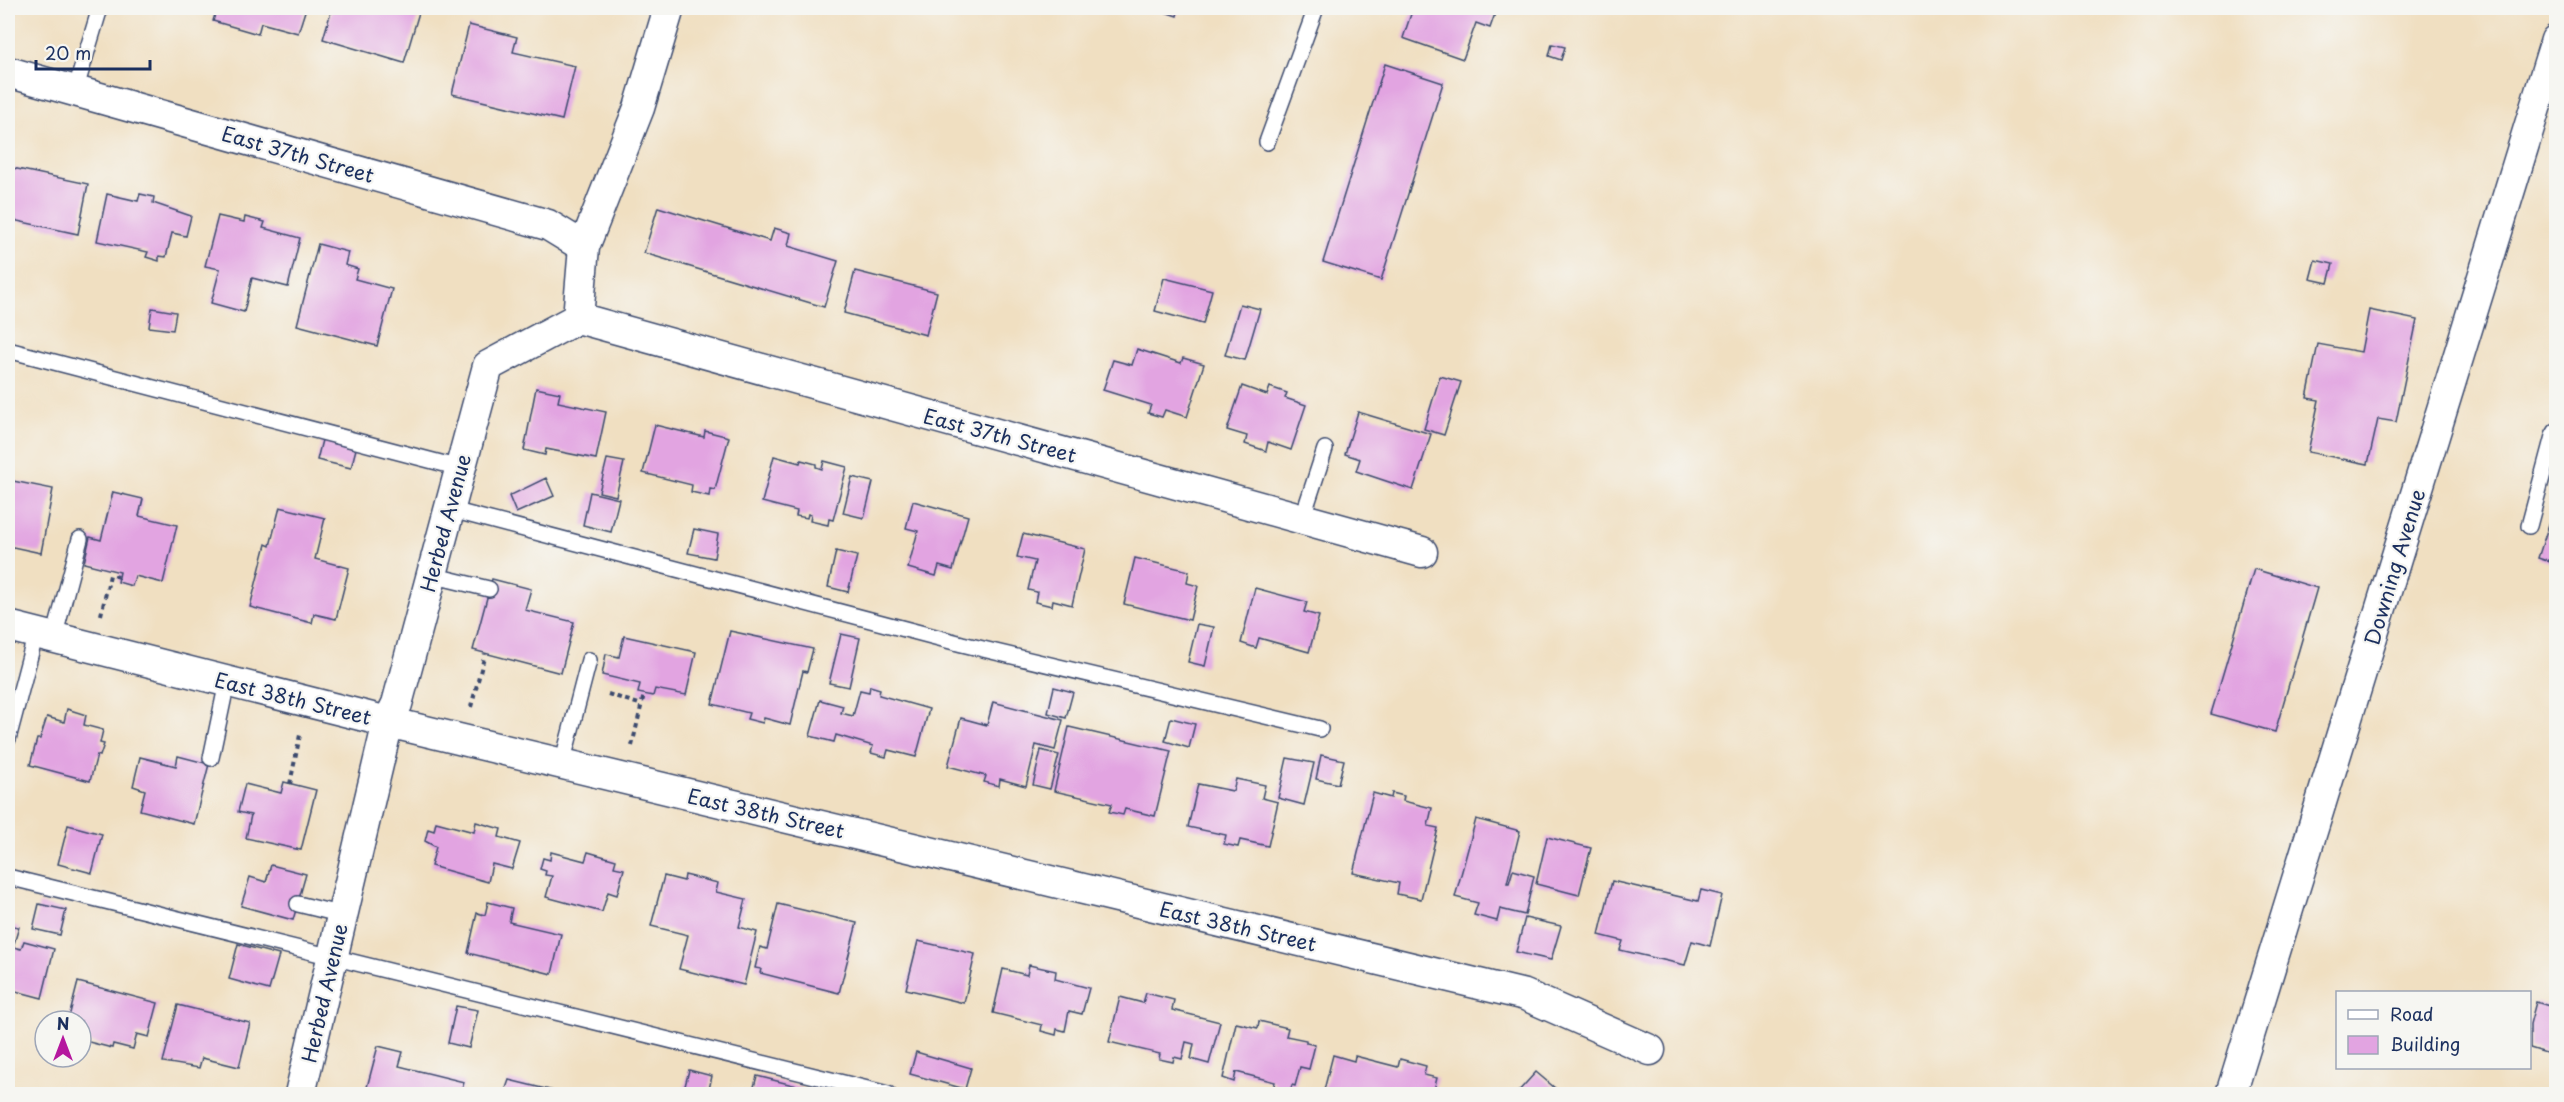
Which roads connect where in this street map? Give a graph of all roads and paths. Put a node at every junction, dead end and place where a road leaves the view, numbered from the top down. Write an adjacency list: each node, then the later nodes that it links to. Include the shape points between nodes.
1 (100, 8): 6 (lane)
2 (669, 8): 8 (street, via 639,108)
3 (1316, 8): 7 (lane)
4 (2554, 58): 47 (street, Downing Avenue)
5 (8, 72): 6 (street, East 37th Street)
6 (75, 91): 8 (street, East 37th Street, via 548,225)
7 (1267, 142)
8 (584, 247): 9 (street)
9 (578, 318): 13 (street, Herbed Avenue, via 488,366); 15 (street, East 37th Street)
10 (8, 350): 13 (lane)
11 (2556, 431): 16 (lane)
12 (1325, 449): 15 (lane)
13 (460, 468): 14 (street, Herbed Avenue)
14 (447, 509): 19 (street, Herbed Avenue); 33 (lane, via 962,644)
15 (1302, 519): 18 (street, East 37th Street)
16 (2529, 526)
17 (80, 539): 23 (lane)
18 (1422, 552)
19 (431, 575): 21 (lane); 32 (street, Herbed Avenue, via 397,704)
20 (119, 577): 24 (path, via 110,575)
21 (489, 590)
22 (8, 626): 23 (street, East 38th Street)
23 (45, 635): 24 (street, East 38th Street); 34 (lane)
24 (93, 648): 28 (street, East 38th Street)
25 (485, 654): 35 (path)
26 (589, 660): 27 (lane)
27 (583, 680): 31 (path, via 602,692); 37 (lane)
28 (227, 682): 30 (street, East 38th Street); 36 (lane)
29 (644, 694): 31 (path)
30 (308, 702): 32 (street, East 38th Street); 39 (path)
31 (642, 705): 38 (path)
32 (388, 722): 35 (street, East 38th Street); 42 (street, Herbed Avenue)
33 (1320, 729)
34 (8, 740)
35 (462, 740): 37 (street, East 38th Street)
36 (211, 758)
37 (562, 764): 38 (street, East 38th Street)
38 (624, 779): 44 (street, East 38th Street, via 1525,994)
39 (290, 784)
40 (8, 877): 43 (lane)
41 (298, 904): 42 (lane)
42 (343, 915): 43 (street, Herbed Avenue)
43 (333, 956): 45 (street, Herbed Avenue); 46 (lane)
44 (1650, 1050)
45 (300, 1095)
46 (888, 1095)
47 (2231, 1095)

